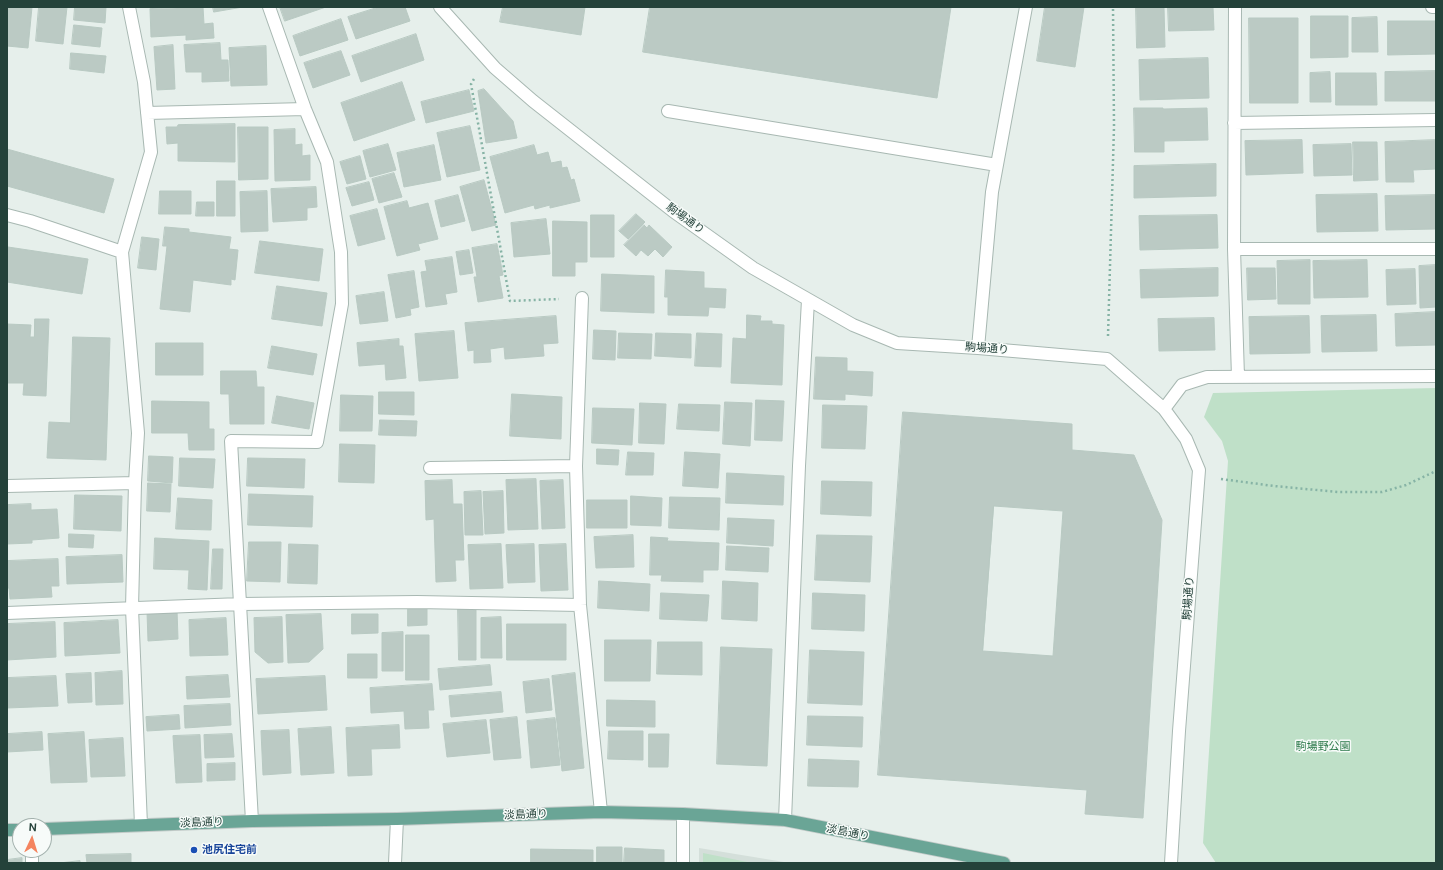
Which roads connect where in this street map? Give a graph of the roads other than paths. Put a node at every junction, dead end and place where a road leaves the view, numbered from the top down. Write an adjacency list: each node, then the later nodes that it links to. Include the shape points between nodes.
1 (129, 7): 10 (street, via 144,82)
2 (269, 7): 8 (street)
3 (440, 7): 19 (street, 駒場通り, via 495,68 533,101 679,215 753,268)
4 (1026, 7): 13 (street)
5 (1235, 7): 12 (street)
6 (1432, 7): 7 (street)
7 (1436, 7)
8 (305, 110): 10 (street); 28 (street, via 327,162 341,252 342,304 317,442 231,441)
9 (668, 111): 13 (street)
10 (147, 112): 17 (street, via 151,152)
11 (1436, 120): 12 (street)
12 (1234, 123): 15 (street)
13 (997, 165): 20 (street, via 992,192)
14 (7, 215): 17 (street)
15 (1234, 249): 16 (street); 22 (street)
16 (1436, 249)
17 (122, 252): 26 (street, via 138,433)
18 (582, 298): 24 (street)
19 (808, 300): 20 (street, 駒場通り, via 853,325 897,343); 35 (street)
20 (978, 348): 23 (street, 駒場通り, via 1108,359)
21 (1436, 376): 22 (street)
22 (1238, 377): 23 (street, via 1207,377 1182,385)
23 (1164, 409): 42 (street, 駒場通り, via 1186,439 1199,470)
24 (576, 466): 25 (street); 29 (street)
25 (430, 468)
26 (135, 483): 27 (street); 30 (street)
27 (7, 486)
28 (240, 604): 29 (street, via 417,602); 30 (street); 36 (street)
29 (580, 605): 32 (street)
30 (132, 608): 31 (street); 37 (street)
31 (7, 613)
32 (601, 812): 33 (main road, 淡島通り); 34 (main road, 淡島通り)
33 (683, 814): 35 (main road, 淡島通り); 40 (street)
34 (397, 819): 36 (main road, 淡島通り); 39 (street)
35 (785, 820): 41 (main road, 淡島通り)
36 (252, 821): 37 (main road, 淡島通り)
37 (141, 825): 38 (main road, 淡島通り)
38 (52, 829)
39 (395, 863)
40 (683, 863)
41 (1004, 863)
42 (1171, 863)

